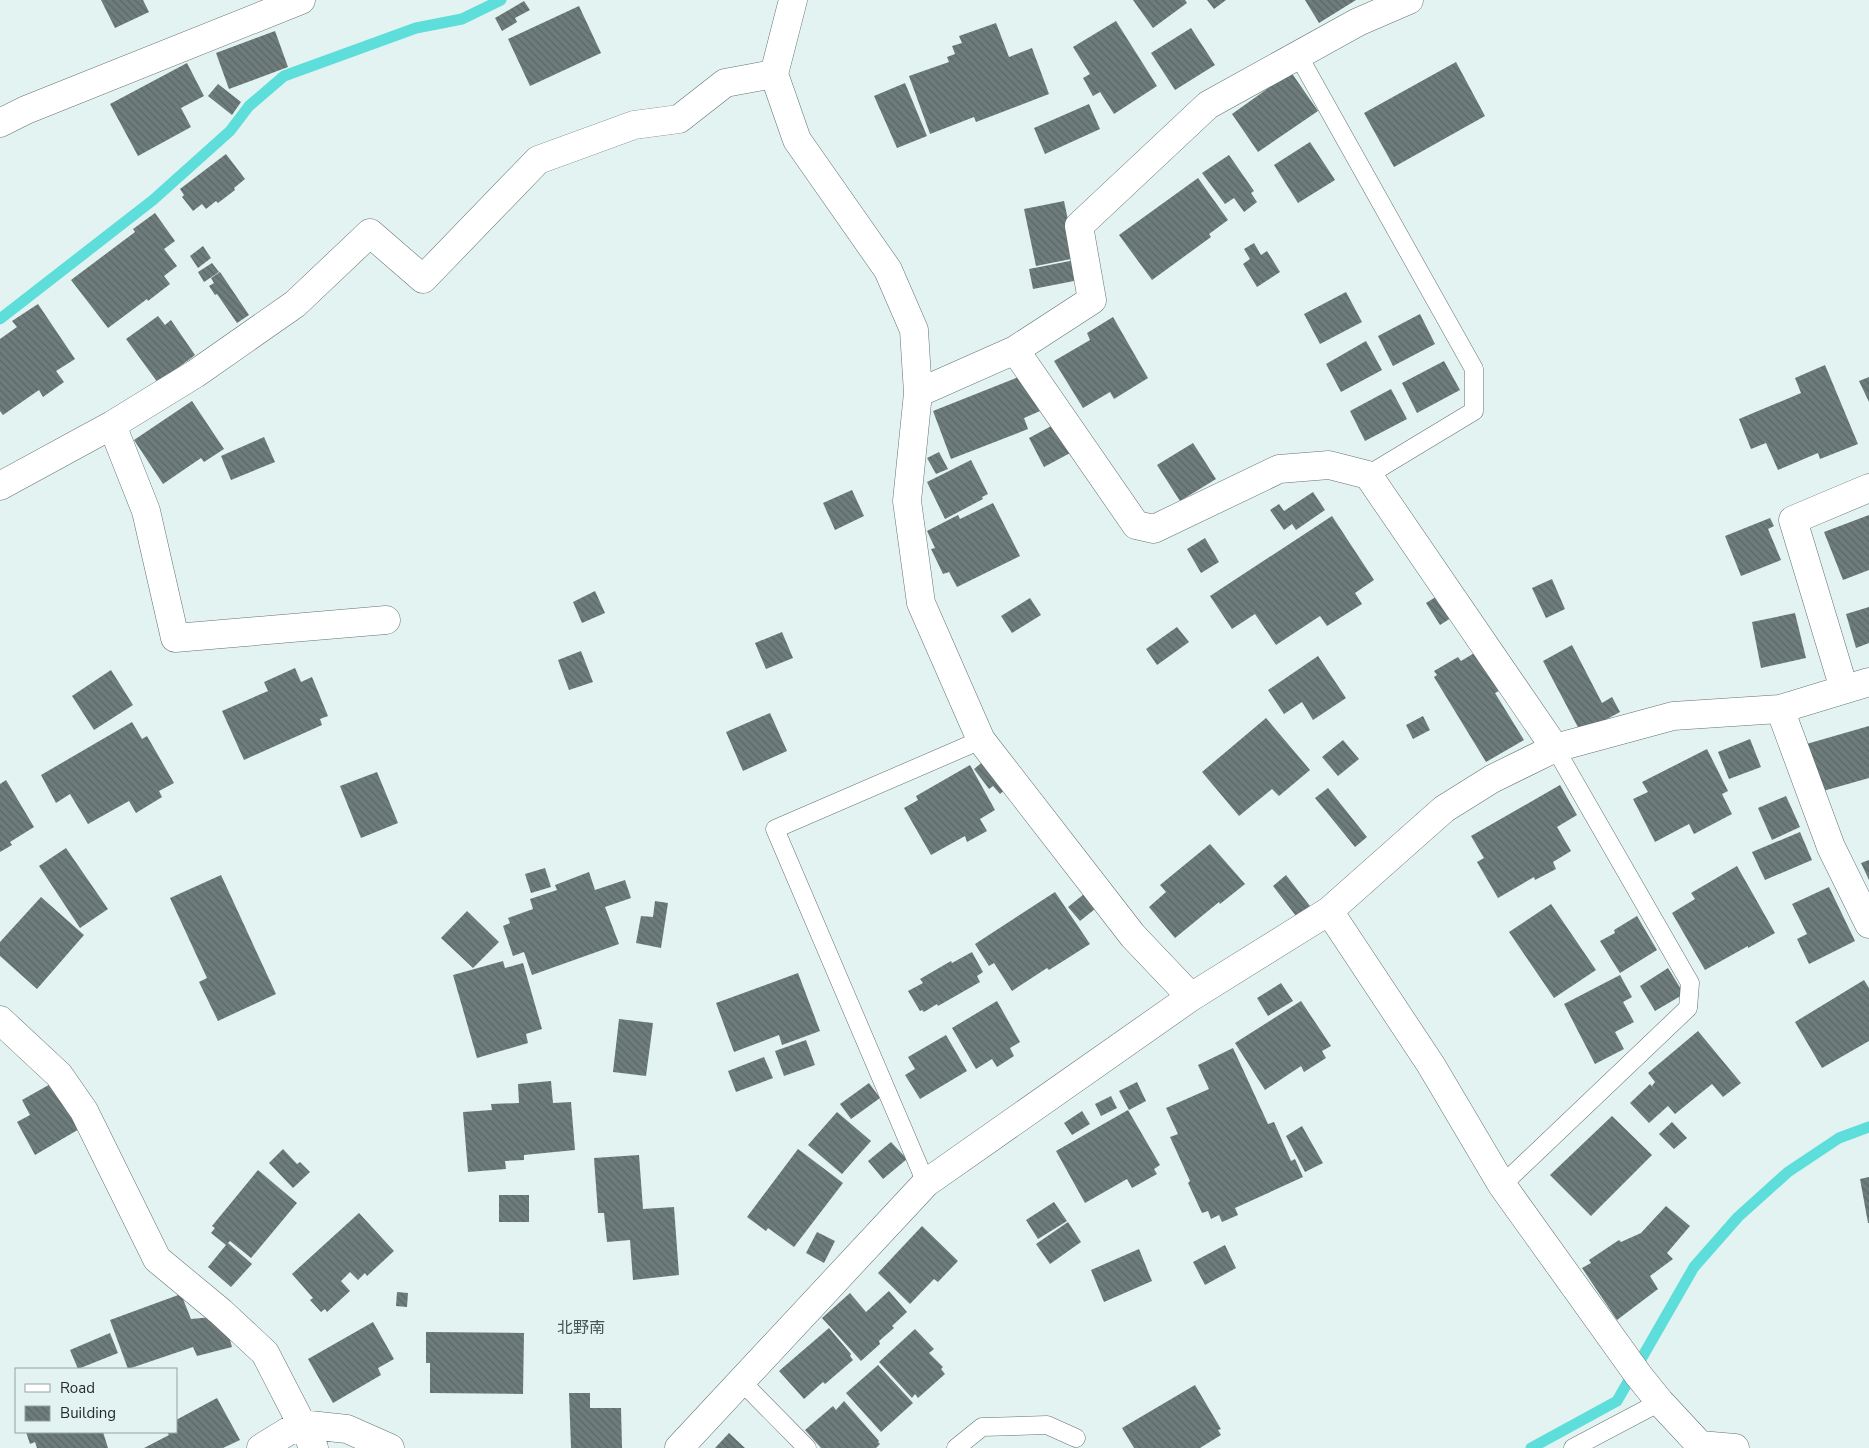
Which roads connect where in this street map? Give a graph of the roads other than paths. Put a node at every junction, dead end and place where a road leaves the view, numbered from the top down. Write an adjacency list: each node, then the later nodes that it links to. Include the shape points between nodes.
1 (300, 0): 6 (street)
2 (793, 0): 5 (street)
3 (1408, 0): 4 (street, via 1358,22)
4 (1298, 55): 7 (street, via 1208,105 1079,226 1092,300); 10 (lane, via 1474,369 1474,412)
5 (774, 74): 8 (street, via 797,140 888,270 914,330); 9 (street, via 725,83 679,120 634,125 538,160 423,279 370,233 295,304 195,374)
6 (0, 123)
7 (1015, 350): 8 (street); 10 (street, via 1136,525 1154,529 1279,469 1329,465)
8 (918, 393): 16 (street, via 907,501 921,603)
9 (112, 425): 11 (street); 13 (street, via 146,511 175,638)
10 (1368, 475): 17 (street)
11 (0, 486)
12 (1869, 488): 14 (street, via 1793,520)
13 (386, 620)
14 (1856, 686): 15 (street)
15 (1780, 709): 17 (street, via 1674,716); 19 (street, via 1831,847)
16 (981, 740): 20 (street, via 1133,936); 22 (lane, via 775,829)
17 (1555, 748): 18 (street, via 1492,779 1444,810); 23 (lane, via 1690,983 1688,1008)
18 (1329, 911): 20 (street); 23 (street, via 1430,1065)
19 (1869, 924)
20 (1191, 997): 22 (street)
21 (0, 1020): 26 (street, via 58,1075 84,1112 157,1259 265,1353)
22 (926, 1183): 24 (street)
23 (1502, 1185): 25 (street)
24 (742, 1381): 32 (street); 33 (lane)
25 (1660, 1402): 28 (street); 35 (lane)
26 (300, 1424): 29 (street); 30 (street); 31 (street, via 347,1429)
27 (1076, 1438): 34 (lane, via 1047,1425 982,1427)
28 (1699, 1446): 36 (street)
29 (261, 1448)
30 (314, 1448)
31 (390, 1448)
32 (679, 1448)
33 (807, 1448)
34 (956, 1448)
35 (1573, 1448)
36 (1735, 1448)

